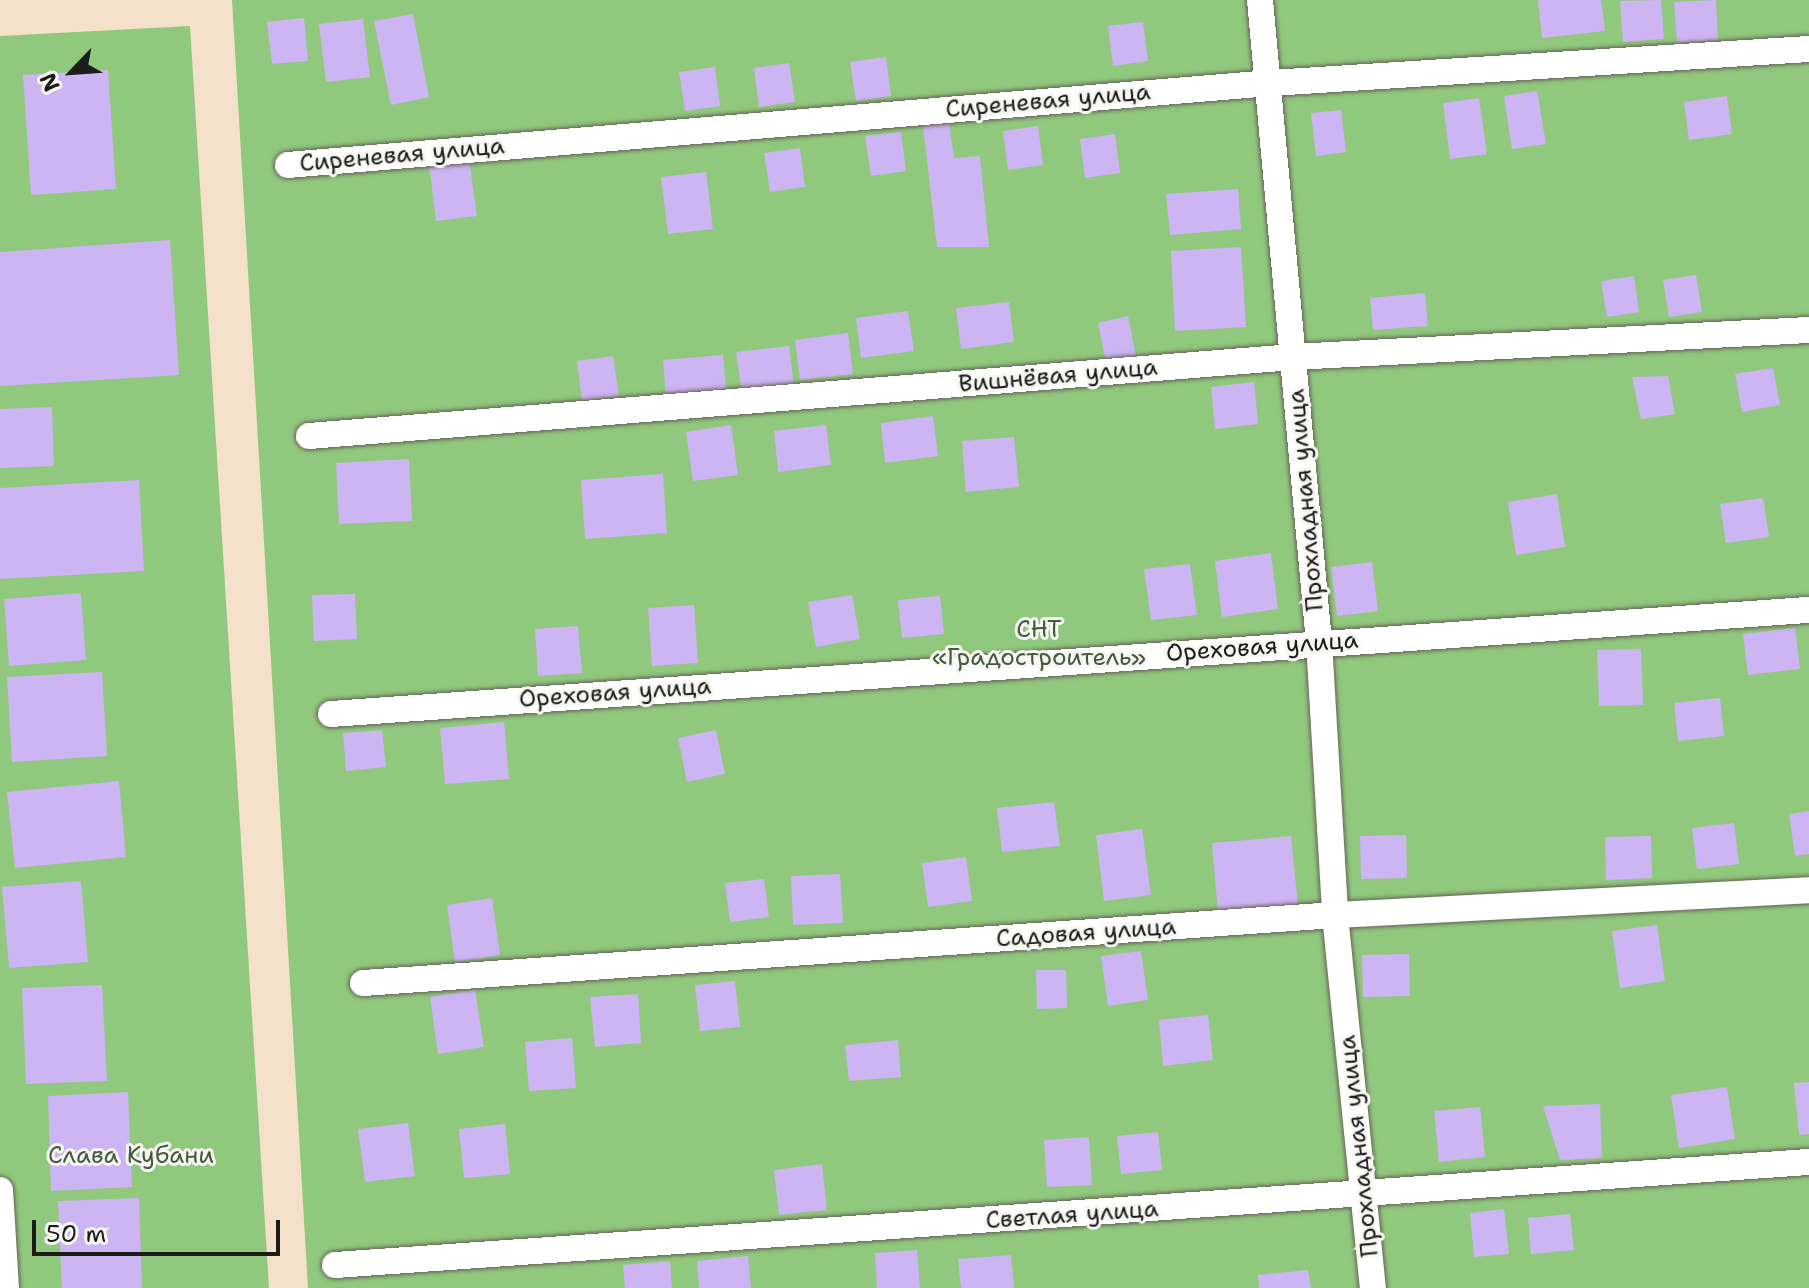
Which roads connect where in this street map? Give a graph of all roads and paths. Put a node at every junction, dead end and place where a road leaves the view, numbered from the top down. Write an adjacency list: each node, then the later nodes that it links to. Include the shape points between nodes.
1 (1260, 0): 3 (street, Прохладная улица)
2 (1809, 49): 3 (street, Сиреневая улица)
3 (1271, 83): 4 (street, Сиреневая улица); 6 (street, Прохладная улица)
4 (288, 165)
5 (1809, 330): 6 (street, Вишнёвая улица)
6 (1293, 357): 7 (street, Вишнёвая улица); 9 (street, Прохладная улица)
7 (309, 436)
8 (1809, 610): 9 (street, Ореховая улица)
9 (1319, 642): 10 (street, Ореховая улица); 12 (street, Прохладная улица)
10 (331, 714)
11 (1809, 890): 12 (street, Садовая улица)
12 (1335, 915): 13 (street, Садовая улица); 16 (street, Прохладная улица)
13 (363, 983)
14 (1809, 1162): 16 (street, Светлая улица)
15 (0, 1190): 18 (street)
16 (1366, 1195): 17 (street, Светлая улица); 19 (street, Прохладная улица)
17 (335, 1265)
18 (6, 1288)
19 (1373, 1288)

